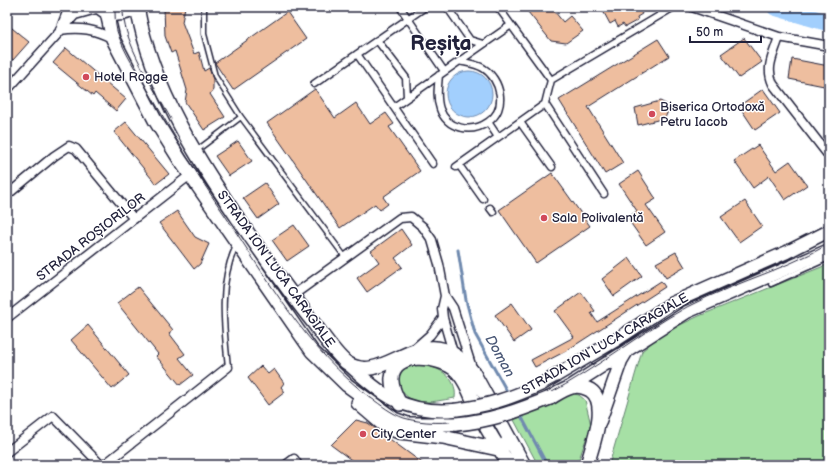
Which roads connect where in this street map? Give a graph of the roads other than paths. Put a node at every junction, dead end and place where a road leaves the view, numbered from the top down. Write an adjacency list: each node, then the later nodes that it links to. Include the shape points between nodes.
1 (69, 7): 15 (street)
2 (82, 7): 12 (street)
3 (136, 7): 11 (main road, via 123,14); 34 (main road, STRADA ION LUCA CARAGIALE, via 156,71)
4 (204, 7): 30 (lane, via 202,23 210,62 215,76)
5 (400, 7): 13 (street)
6 (425, 7): 13 (street)
7 (447, 7): 19 (street, via 470,40)
8 (498, 7): 14 (street)
9 (674, 7): 24 (street)
10 (692, 7): 16 (street)
11 (102, 9): 12 (street); 17 (main road, STRADA ION LUCA CARAGIALE)
12 (75, 15): 15 (street)
13 (408, 19): 18 (street); 23 (street)
14 (511, 25): 19 (street); 24 (street)
15 (60, 30): 17 (street, via 94,30); 26 (street)
16 (779, 37): 20 (street); 35 (street, via 769,75 773,84)
17 (113, 39): 38 (main road, STRADA ION LUCA CARAGIALE, via 154,120)
18 (377, 40): 21 (street); 27 (street, via 406,78)
19 (483, 44): 22 (street)
20 (829, 46)
21 (357, 54): 25 (street); 29 (street)
22 (460, 61): 23 (street); 31 (street, via 483,68 493,76 499,89 501,101 497,113)
23 (442, 73): 27 (street); 31 (street, via 437,95 446,121 466,129)
24 (551, 80): 28 (street)
25 (314, 84)
26 (7, 90)
27 (407, 97): 29 (street)
28 (545, 104): 32 (street); 39 (street)
29 (394, 106): 36 (street)
30 (241, 117): 34 (lane); 46 (lane)
31 (488, 122): 33 (street)
32 (520, 122): 33 (street); 37 (street)
33 (498, 137): 41 (street, via 458,166)
34 (194, 152): 49 (main road, STRADA ION LUCA CARAGIALE)
35 (829, 156)
36 (433, 164)
37 (552, 167)
38 (190, 175): 42 (street, STRADA ROȘIORILOR); 44 (main road, STRADA ION LUCA CARAGIALE)
39 (604, 194)
40 (7, 195): 42 (street, via 69,146 76,149)
41 (488, 205)
42 (134, 219): 51 (street, STRADA ROȘIORILOR)
43 (829, 231): 61 (main road, STRADA ION LUCA CARAGIALE, bridge, via 672,303 616,340 542,384 514,397 493,404 454,410 425,410)
44 (237, 243): 54 (main road, STRADA ION LUCA CARAGIALE); 58 (lane, via 230,259 225,285)
45 (829, 250): 53 (main road, STRADA ION LUCA CARAGIALE, via 687,312)
46 (345, 257): 49 (street); 50 (street, via 400,218 411,217 418,221 432,240)
47 (829, 258): 48 (lane)
48 (771, 284)
49 (292, 296): 57 (main road, STRADA ION LUCA CARAGIALE)
50 (445, 296): 52 (street); 59 (street, via 454,308)
51 (7, 318)
52 (443, 318): 55 (street, via 430,335); 56 (street)
53 (629, 348): 60 (main road, STRADA ION LUCA CARAGIALE); 62 (main road, via 621,361)
54 (312, 350): 60 (main road, STRADA ION LUCA CARAGIALE, bridge, via 347,385 394,419 408,424 456,424 500,417 550,398); 64 (main road, via 331,376 386,427 399,432 443,437)
55 (412, 351): 56 (main road, via 430,348); 57 (main road, via 372,368)
56 (452, 352): 59 (main road, via 464,361)
57 (347, 363): 61 (main road, STRADA ION LUCA CARAGIALE, via 371,386)
58 (228, 367): 67 (street)
59 (466, 373): 61 (main road, via 434,359 419,358 406,361 394,370 392,379); 63 (main road); 64 (main road)
60 (568, 388): 62 (main road, via 583,387 598,398 600,407)
61 (400, 404)
62 (596, 432): 71 (main road)
63 (510, 439): 64 (main road, via 504,447); 70 (main road)
64 (498, 449): 69 (main road)
65 (7, 452): 67 (street, via 53,416)
66 (296, 462): 68 (street)
67 (102, 465)
68 (286, 465)
69 (510, 465)
70 (524, 465)
71 (587, 465)

